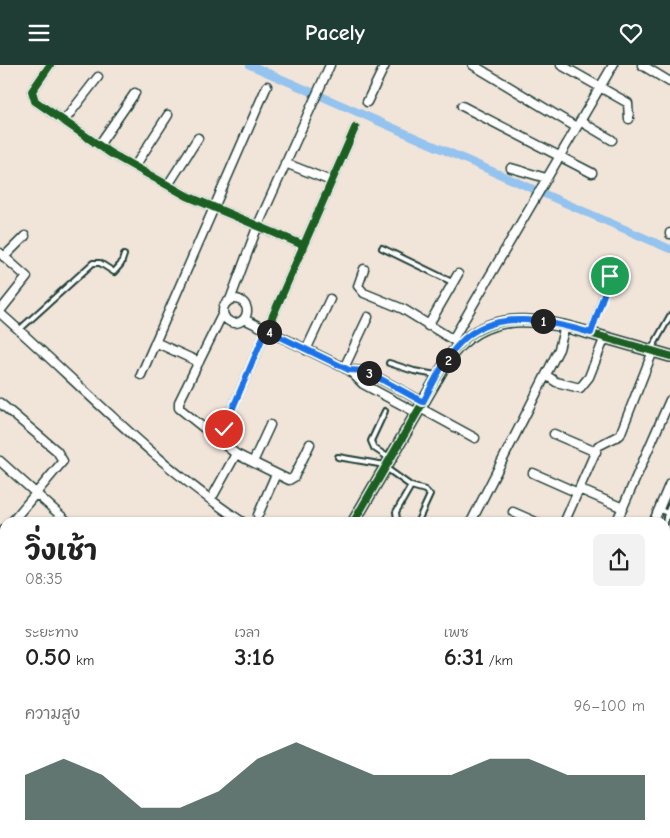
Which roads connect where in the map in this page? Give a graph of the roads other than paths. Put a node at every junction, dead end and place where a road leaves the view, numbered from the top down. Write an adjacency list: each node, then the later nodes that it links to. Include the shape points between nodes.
1 (50, 65): 17 (street, via 32,91 32,96)
2 (385, 65): 13 (street)
3 (473, 65): 18 (street)
4 (561, 65): 11 (street)
5 (613, 65): 11 (street)
6 (642, 65): 9 (street)
7 (330, 66): 24 (street)
8 (98, 77): 17 (street)
9 (670, 81)
10 (267, 87): 31 (street)
11 (600, 87): 16 (street, via 628,103); 18 (street)
12 (135, 93): 22 (street)
13 (367, 102)
14 (462, 106): 23 (street)
15 (168, 115): 25 (street)
16 (629, 119)
17 (64, 121): 22 (street)
18 (578, 124): 21 (street); 23 (street)
19 (355, 128): 29 (street)
20 (198, 138): 30 (street)
21 (612, 140)
22 (99, 145): 25 (street)
23 (559, 156): 27 (street); 28 (street)
24 (285, 163): 29 (street); 32 (street)
25 (135, 166): 30 (street)
26 (511, 168): 28 (street)
27 (592, 173)
28 (546, 178): 56 (street)
29 (331, 181): 34 (street)
30 (168, 185): 31 (street)
31 (214, 207): 32 (street); 55 (street)
32 (258, 225): 34 (street); 43 (street)
33 (25, 236): 36 (street)
34 (303, 245): 52 (street)
35 (382, 248): 41 (lane)
36 (2, 255): 44 (street, via 27,277)
37 (124, 255): 51 (lane, via 114,272 100,263 93,263)
38 (364, 269): 49 (street, via 358,286 360,289 403,309)
39 (458, 274): 41 (street)
40 (610, 276): 53 (lane)
41 (452, 281): 49 (street)
42 (330, 299): 57 (street)
43 (230, 300): 45 (street, via 223,306); 48 (street, via 240,299 245,303)
44 (0, 312): 51 (street)
45 (223, 313): 48 (street, via 230,323); 60 (street)
46 (670, 316): 58 (lane)
47 (368, 317): 62 (street)
48 (244, 319): 52 (street)
49 (428, 326): 56 (street)
50 (565, 326): 53 (street); 56 (street, via 534,320 503,322); 65 (street, via 559,349)
51 (19, 330): 96 (street, via 192,485)
52 (266, 330): 57 (street); 73 (street)
53 (591, 333): 54 (street)
54 (605, 337): 58 (street); 65 (street, via 590,377 580,388 556,382)
55 (155, 342): 60 (street); 63 (street)
56 (455, 342): 64 (street)
57 (306, 350): 62 (street)
58 (652, 351): 59 (street); 75 (street, via 620,435 598,447)
59 (670, 356)
60 (199, 362): 73 (street, via 179,408)
61 (389, 363): 64 (lane)
62 (346, 369): 68 (street, via 363,384); 68 (street, via 366,371)
63 (141, 375)
64 (438, 375): 68 (street)
65 (546, 375): 100 (street)
66 (670, 400): 89 (street)
67 (0, 403): 86 (street, via 63,458)
68 (420, 407): 72 (street); 80 (street)
69 (385, 411): 80 (lane, via 371,441)
70 (270, 425): 79 (street)
71 (554, 434): 75 (street)
72 (475, 438)
73 (218, 441): 76 (street)
74 (310, 444): 82 (street, via 293,479)
75 (596, 452): 85 (street)
76 (236, 453): 79 (street); 87 (street)
77 (338, 457): 80 (lane, via 375,465)
78 (0, 461): 86 (street)
79 (253, 462): 82 (street)
80 (388, 464): 84 (lane); 97 (street)
81 (534, 473): 85 (street)
82 (276, 474): 93 (street)
83 (670, 483): 90 (street)
84 (411, 486): 98 (lane, via 396,512); 99 (lane, via 430,495)
85 (578, 491): 89 (street); 102 (street)
86 (36, 493): 94 (street); 95 (street)
87 (214, 494)
88 (670, 505): 92 (lane)
89 (623, 508): 103 (street)
90 (658, 509): 92 (lane); 104 (street)
91 (513, 511): 101 (street)
92 (668, 514)
93 (258, 515)
94 (16, 517)
95 (62, 517)
96 (236, 517)
97 (357, 517)
98 (397, 517)
99 (420, 517)
100 (474, 517)
101 (526, 517)
102 (567, 517)
103 (619, 517)
104 (655, 517)

